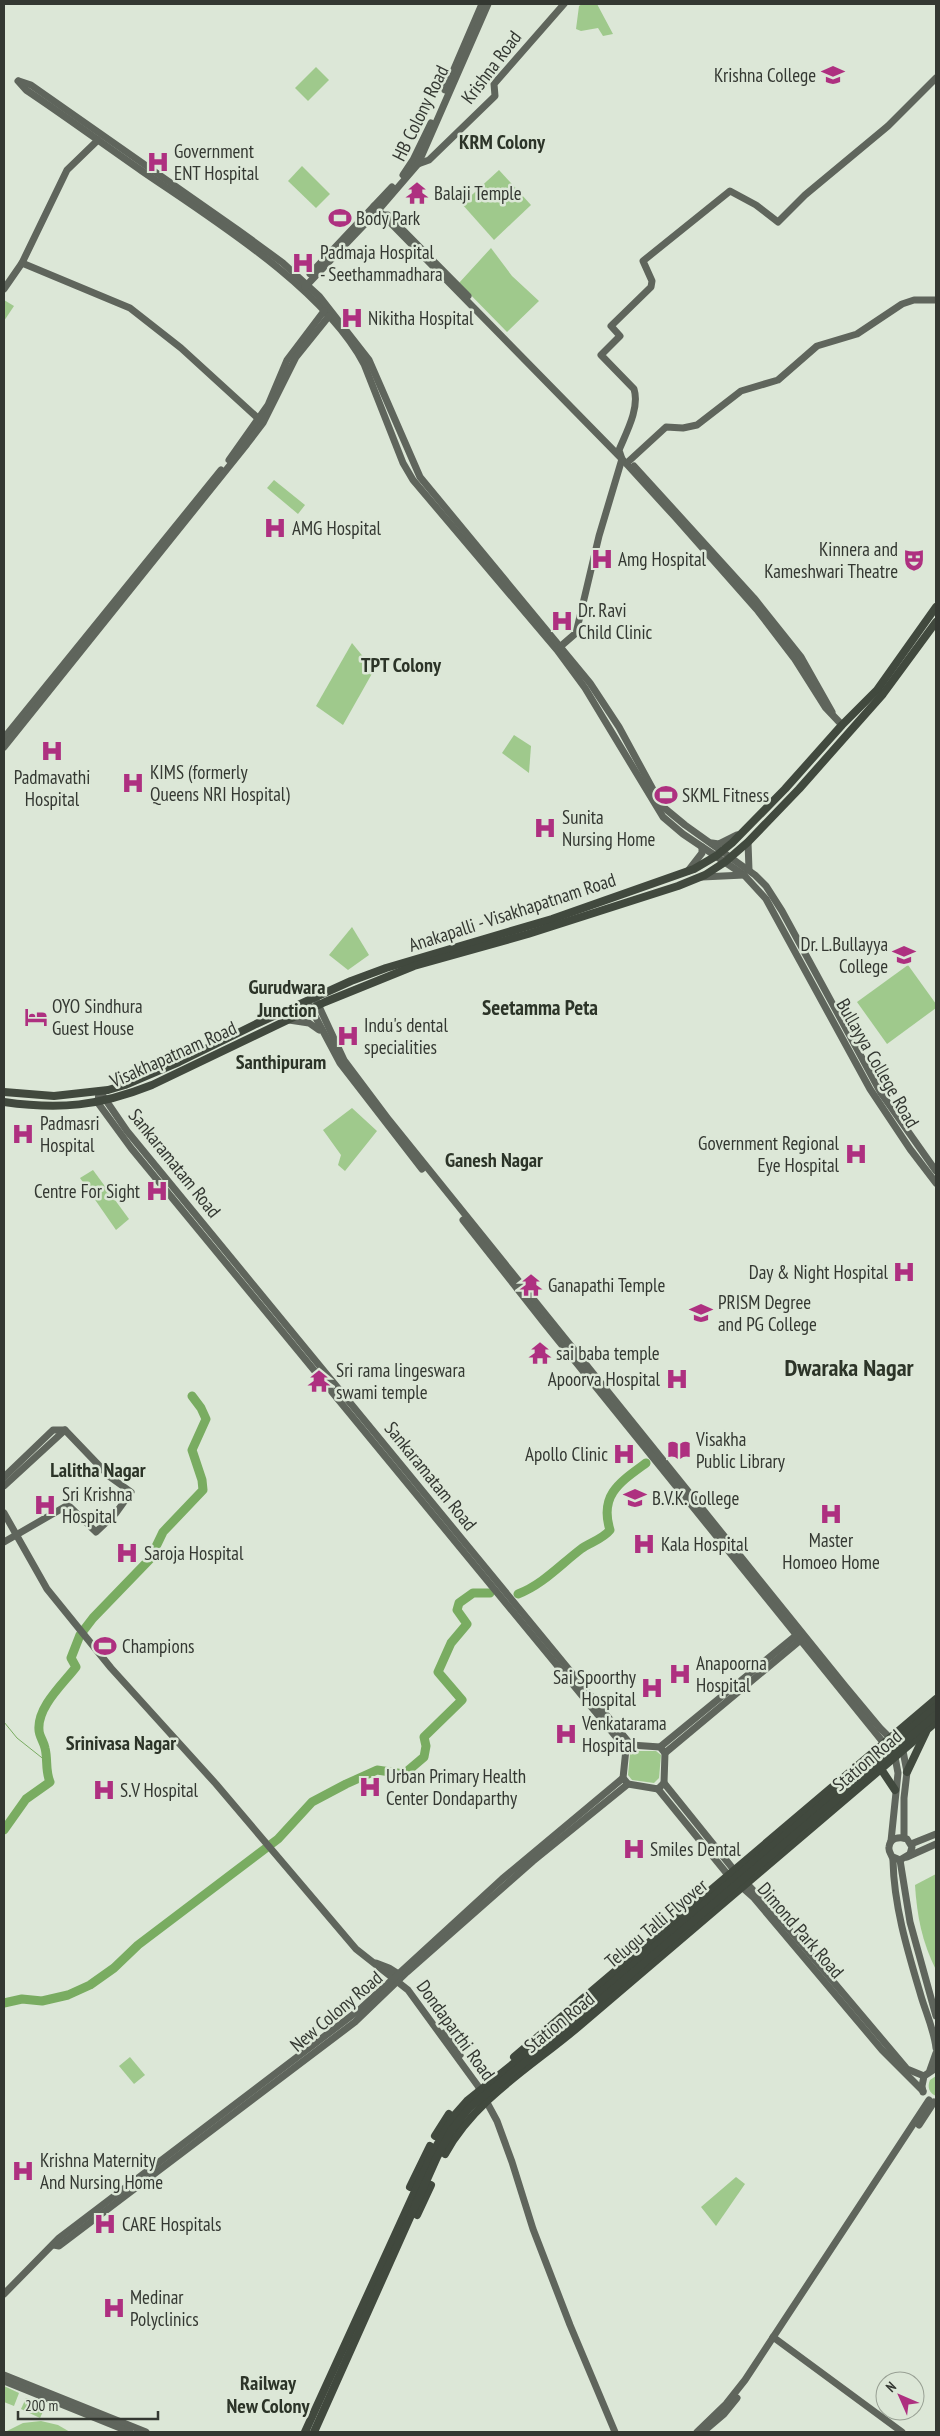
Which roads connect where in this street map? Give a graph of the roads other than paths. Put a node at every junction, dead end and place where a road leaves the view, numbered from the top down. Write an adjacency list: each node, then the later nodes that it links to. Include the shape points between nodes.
1 (482, 4): 6 (main road)
2 (488, 4): 6 (main road, HB Colony Road)
3 (564, 4): 6 (main road, Krishna Road, via 494,84 495,96 429,160)
4 (936, 78): 14 (main road, via 888,126 805,195 778,222 730,191 644,259 651,287 611,326 620,336 601,355 635,393 630,421)
5 (98, 140): 8 (main road, via 67,170); 9 (main road); 9 (main road, via 18,81 31,85 236,228)
6 (416, 162): 7 (main road, HB Colony Road)
7 (378, 210): 9 (main road, HB Colony Road); 14 (main road, via 388,215); 15 (main road)
8 (22, 263): 10 (main road); 13 (main road, via 130,308 181,348)
9 (303, 285): 12 (main road); 18 (main road, via 345,326 369,360 420,477)
10 (4, 289)
11 (936, 300): 15 (main road, via 914,300 902,304 857,334 817,346 778,380 741,391 697,425 666,427)
12 (327, 314): 13 (main road, via 296,357); 25 (main road, via 364,364 403,463 413,480 557,650 625,751 657,810 669,823)
13 (261, 422): 20 (main road); 21 (main road, via 184,524)
14 (619, 450): 15 (main road)
15 (625, 460): 18 (main road, via 599,536 576,633); 19 (main road, via 758,611 794,658 825,707)
16 (936, 607): 19 (main road, Anakapalli - Visakhapatnam Road, via 877,690)
17 (936, 622): 24 (main road, Anakapalli - Visakhapatnam Road, via 883,694)
18 (561, 646): 23 (main road, via 619,727 662,806)
19 (842, 725): 22 (main road, Anakapalli - Visakhapatnam Road)
20 (4, 738)
21 (4, 747)
22 (743, 832): 23 (main road, via 719,844); 26 (main road, Anakapalli - Visakhapatnam Road)
23 (710, 842): 26 (main road)
24 (748, 842): 27 (main road, Anakapalli - Visakhapatnam Road); 29 (main road)
25 (702, 846): 26 (main road); 28 (main road, via 702,853)
26 (719, 853): 27 (main road, Bullayya College Road); 28 (main road, Anakapalli - Visakhapatnam Road)
27 (728, 859): 29 (main road, Bullayya College Road); 30 (main road, Anakapalli - Visakhapatnam Road)
28 (688, 871): 31 (main road, Anakapalli - Visakhapatnam Road, via 552,919 386,968)
29 (747, 872): 30 (main road); 40 (main road, Bullayya College Road, via 762,882 778,904 881,1093); 41 (main road, Bullayya College Road, via 773,909 870,1089)
30 (699, 877): 32 (main road, Anakapalli - Visakhapatnam Road, via 528,934 414,966)
31 (311, 999): 32 (main road); 35 (main road, Anakapalli - Visakhapatnam Road, via 141,1080)
32 (314, 1008): 33 (main road, Visakhapatnam Road); 34 (main road); 48 (main road, via 344,1060 389,1120)
33 (290, 1020): 34 (main road, via 309,1022); 37 (main road, Visakhapatnam Road, via 152,1085)
34 (323, 1034): 48 (main road, via 340,1063 392,1132)
35 (100, 1091): 36 (main road, Anakapalli - Visakhapatnam Road, via 54,1096); 37 (main road, Sankaramatam Road); 39 (main road)
36 (4, 1092)
37 (107, 1100): 39 (main road, Visakhapatnam Road); 55 (main road, Sankaramatam Road, via 127,1132)
38 (4, 1102): 39 (main road, Visakhapatnam Road, via 59,1107)
39 (98, 1103): 55 (main road, Sankaramatam Road, via 131,1148)
40 (936, 1171)
41 (936, 1183)
42 (64, 1430): 43 (main road, via 53,1430); 44 (main road); 46 (main road, via 110,1477 131,1492 116,1513 96,1532 68,1505)
43 (4, 1477)
44 (4, 1486)
45 (4, 1513): 46 (main road, Dondaparthi Road)
46 (17, 1534): 47 (main road); 74 (main road, Dondaparthi Road, via 47,1589 270,1850 356,1949 378,1968)
47 (4, 1542)
48 (800, 1636): 54 (main road); 56 (main road); 58 (main road)
49 (936, 1699): 54 (main road)
50 (936, 1706): 84 (main road, Telugu Talli Flyover, via 468,2100 442,2134)
51 (936, 1715): 84 (main road, Telugu Talli Flyover, via 470,2108 451,2131)
52 (936, 1722): 53 (main road, Station Road)
53 (926, 1731): 57 (main road, Station Road); 61 (main road)
54 (887, 1741): 57 (main road); 59 (main road); 72 (main road)
55 (628, 1747): 56 (main road); 62 (main road)
56 (660, 1747): 58 (main road)
57 (903, 1751): 59 (main road, Station Road); 61 (main road)
58 (666, 1753): 63 (main road)
59 (895, 1757): 60 (main road, Station Road); 65 (main road, via 898,1773)
60 (881, 1769): 65 (main road); 73 (main road, Station Road)
61 (907, 1772): 67 (main road)
62 (626, 1781): 64 (main road); 74 (main road, New Colony Road)
63 (664, 1783): 64 (main road); 72 (main road, Dimond Park Road)
64 (658, 1789): 72 (main road, Dimond Park Road)
65 (895, 1790): 68 (main road)
66 (936, 1834): 69 (main road)
67 (904, 1838): 68 (main road, via 897,1837); 69 (main road)
68 (891, 1841): 71 (main road, via 889,1848)
69 (910, 1844): 71 (main road, via 911,1851)
70 (936, 1844): 71 (main road)
71 (900, 1858): 75 (main road, via 910,1922); 76 (main road, via 893,1878 902,1930)
72 (731, 1872): 73 (main road, Dimond Park Road); 80 (main road)
73 (744, 1884): 79 (main road, Dimond Park Road, via 907,2069); 81 (main road, Dimond Park Road, via 882,2050); 82 (main road, Station Road, via 575,2030)
74 (398, 1977): 80 (main road, Dondaparthi Road); 86 (main road, New Colony Road, via 340,2026 58,2238)
75 (936, 2016)
76 (936, 2048)
77 (936, 2053): 78 (main road)
78 (933, 2069): 79 (main road)
79 (924, 2076): 81 (main road)
80 (478, 2086): 82 (main road, Dondaparthi Road); 85 (main road, via 449,2114 436,2134 380,2256)
81 (923, 2091): 83 (main road, Dimond Park Road)
82 (486, 2101): 85 (main road, Station Road, via 468,2118 445,2153 396,2258); 94 (main road, Dondaparthi Road, via 508,2149 527,2214 570,2325)
83 (933, 2101): 87 (main road)
84 (391, 2252): 85 (main road, Telugu Talli Flyover)
85 (386, 2264): 92 (main road, Station Road); 93 (main road, Station Road)
86 (4, 2294)
87 (774, 2339): 95 (main road, via 736,2392); 96 (main road, via 730,2407); 97 (main road)
88 (4, 2374): 91 (main road)
89 (4, 2381): 90 (main road)
90 (130, 2432)
91 (146, 2432)
92 (305, 2432)
93 (314, 2432)
94 (615, 2432)
95 (696, 2432)
96 (702, 2432)
97 (902, 2432)

